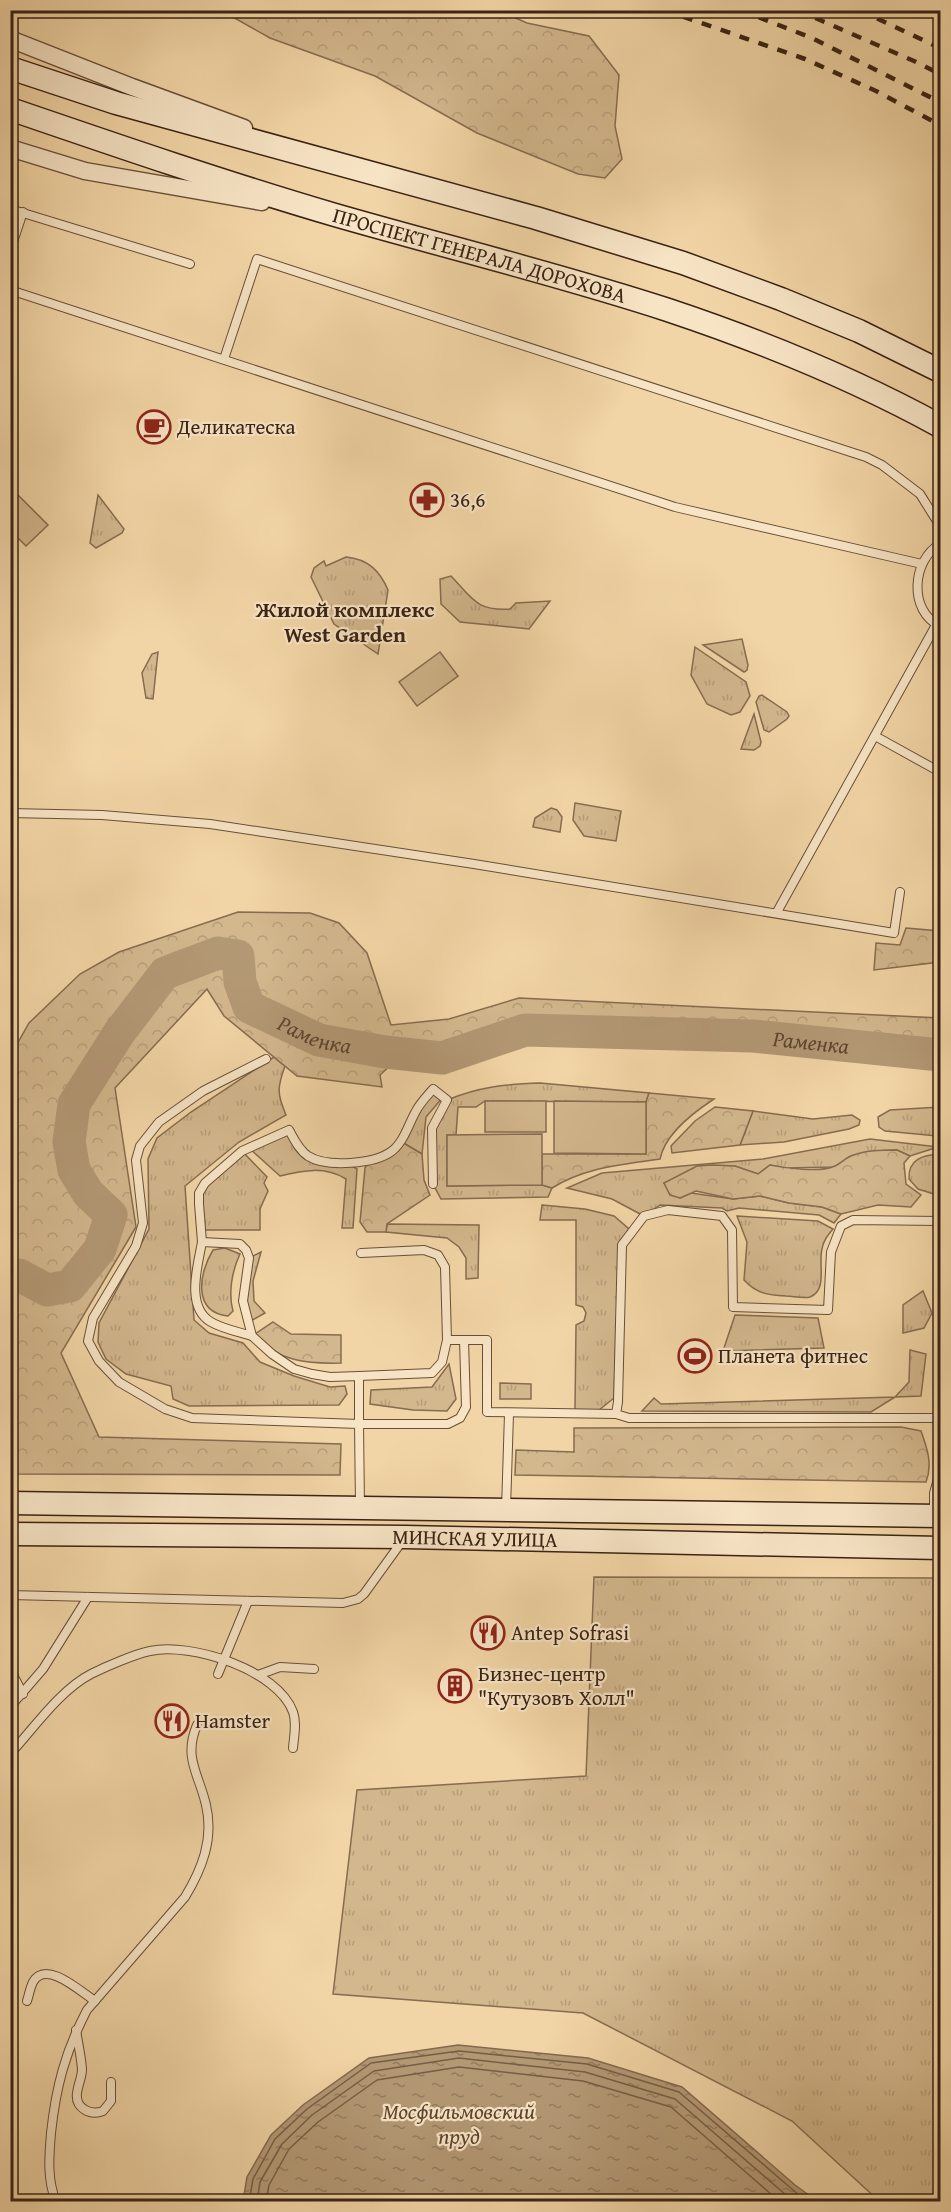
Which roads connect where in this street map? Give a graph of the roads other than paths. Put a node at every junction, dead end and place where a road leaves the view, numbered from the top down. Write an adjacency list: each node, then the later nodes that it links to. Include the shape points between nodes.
1 (10, 39): 5 (street)
2 (10, 68): 5 (main road, via 116,103)
3 (10, 109): 8 (main road, ПРОСПЕКТ ГЕНЕРАЛА ДОРОХОВА)
4 (10, 148): 8 (street, via 85,171)
5 (346, 165): 13 (main road, via 683,263 781,299)
6 (10, 209): 7 (lane)
7 (22, 212): 9 (lane); 10 (lane)
8 (332, 214): 14 (main road, ПРОСПЕКТ ГЕНЕРАЛА ДОРОХОВА, via 677,313 824,370)
9 (10, 251)
10 (190, 264)
11 (10, 290): 12 (lane)
12 (225, 359): 15 (lane, via 257,259 866,458 882,465 920,494); 17 (lane, via 675,507)
13 (936, 368)
14 (940, 426)
15 (940, 526)
16 (940, 544): 17 (lane)
17 (922, 564): 18 (lane, via 917,589 921,604)
18 (938, 626): 19 (lane)
19 (875, 736): 20 (lane); 23 (lane)
20 (940, 772)
21 (10, 813): 23 (lane, via 102,815 210,824)
22 (900, 892): 23 (lane, via 894,933 786,917)
23 (777, 912)
24 (266, 1059): 36 (lane, via 203,1091 159,1122 140,1146 136,1160 143,1223 136,1246 93,1318 88,1341 99,1361 119,1382 165,1409 192,1418)
25 (433, 1184): 27 (lane, via 432,1128 447,1100 433,1089 392,1151 369,1161 329,1164 317,1160 296,1143 290,1130 242,1151 199,1193)
26 (940, 1221): 34 (lane, via 853,1220 841,1226 831,1252 828,1310 733,1307 732,1230 722,1216 668,1210 644,1216 622,1245)
27 (202, 1242): 29 (lane, via 195,1279 198,1308 210,1322); 29 (lane, via 240,1244 246,1250 249,1258 243,1301)
28 (361, 1252): 30 (lane, via 424,1250 438,1255 445,1267)
29 (252, 1336): 32 (lane, via 294,1369 330,1377)
30 (447, 1340): 31 (lane); 32 (lane, via 442,1362 432,1373)
31 (464, 1340): 33 (lane, via 487,1340 487,1412); 36 (lane, via 466,1407 460,1418 448,1424)
32 (359, 1376): 36 (lane)
33 (509, 1414): 34 (lane); 40 (lane)
34 (616, 1414): 35 (lane, via 629,1418)
35 (940, 1418)
36 (359, 1424): 39 (lane)
37 (940, 1472): 41 (lane, via 934,1493)
38 (10, 1503): 39 (main road, МИНСКАЯ УЛИЦА)
39 (360, 1508): 40 (main road, МИНСКАЯ УЛИЦА)
40 (506, 1509): 41 (main road, МИНСКАЯ УЛИЦА)
41 (937, 1516)
42 (10, 1534): 43 (main road, МИНСКАЯ УЛИЦА)
43 (405, 1537): 44 (main road, МИНСКАЯ УЛИЦА); 47 (lane, via 364,1594 352,1601)
44 (940, 1548)
45 (10, 1595): 46 (lane)
46 (88, 1597): 47 (lane); 53 (lane)
47 (248, 1601): 48 (lane)
48 (224, 1660): 51 (lane); 52 (lane); 57 (lane, via 194,1651 167,1649 150,1651 92,1673 63,1695)
49 (314, 1668): 52 (lane, via 280,1667)
50 (10, 1669): 53 (lane)
51 (218, 1674)
52 (258, 1675): 56 (lane, via 279,1690 290,1706 295,1718)
53 (23, 1694): 54 (lane)
54 (10, 1707)
55 (197, 1725): 59 (lane, via 191,1756 206,1804 208,1830 197,1877 185,1897)
56 (293, 1748)
57 (10, 1754)
58 (27, 2001): 59 (lane, via 33,1981 47,1974 58,1976)
59 (95, 2001): 60 (lane)
60 (76, 2030): 61 (lane, via 82,2066 77,2093 85,2110 103,2111 111,2100); 62 (lane, via 54,2103 49,2172)
61 (111, 2082)
62 (56, 2202)

